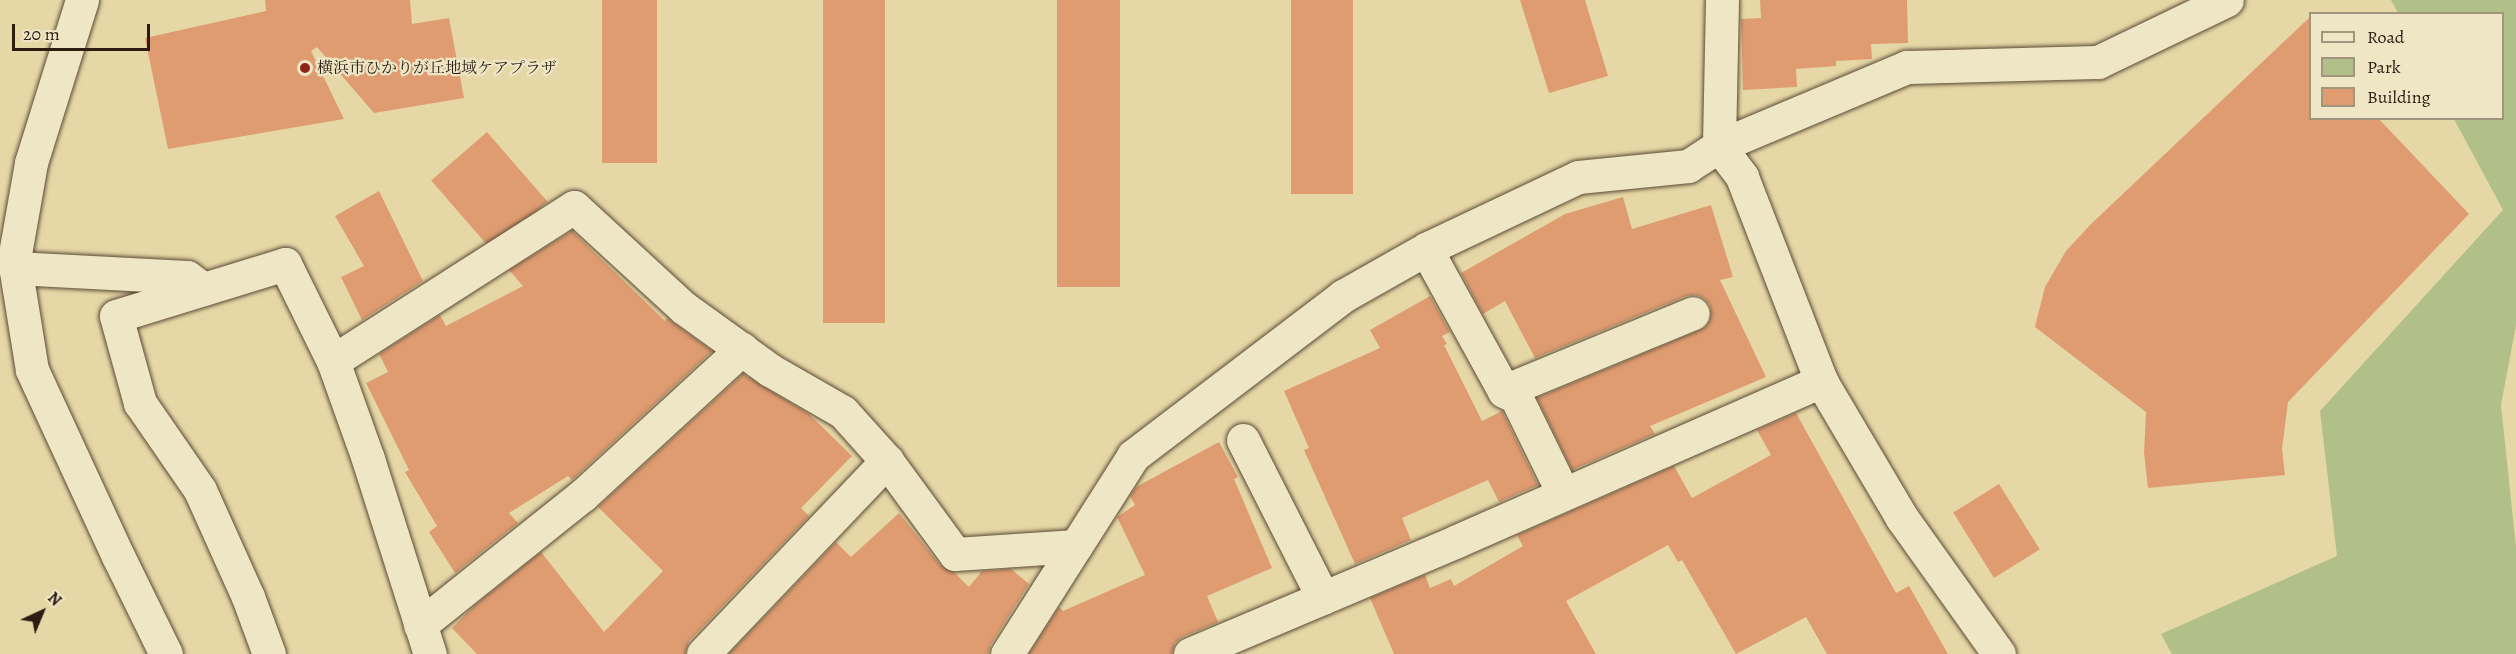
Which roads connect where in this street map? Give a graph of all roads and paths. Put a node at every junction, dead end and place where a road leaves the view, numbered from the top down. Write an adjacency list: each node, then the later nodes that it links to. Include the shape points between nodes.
1 (82, 0): 6 (street, via 31,163)
2 (1722, 0): 4 (street)
3 (2227, 0): 4 (street, via 2098,62 1907,67)
4 (1719, 146): 5 (street, via 1688,166 1578,177); 11 (street, via 1743,177)
5 (1426, 249): 12 (street); 16 (street, via 1342,296 1133,456)
6 (15, 268): 7 (street, via 187,277); 19 (street, via 32,370)
7 (203, 289): 10 (street, via 285,264); 20 (street, via 116,316 140,403 200,490)
8 (1693, 313): 12 (street)
9 (742, 349): 10 (street, via 684,308 574,207); 14 (street, via 843,412); 18 (street)
10 (333, 362): 18 (street)
11 (1821, 381): 15 (street); 24 (street, via 1902,518)
12 (1504, 391): 15 (street, via 1516,398)
13 (1243, 440): 17 (street)
14 (887, 461): 16 (street, via 955,554); 21 (street)
15 (1563, 494): 17 (street)
16 (1076, 546): 22 (street)
17 (1323, 598): 23 (street)
18 (425, 640)
19 (166, 654)
20 (269, 654)
21 (703, 654)
22 (1007, 654)
23 (1190, 654)
24 (2000, 654)

